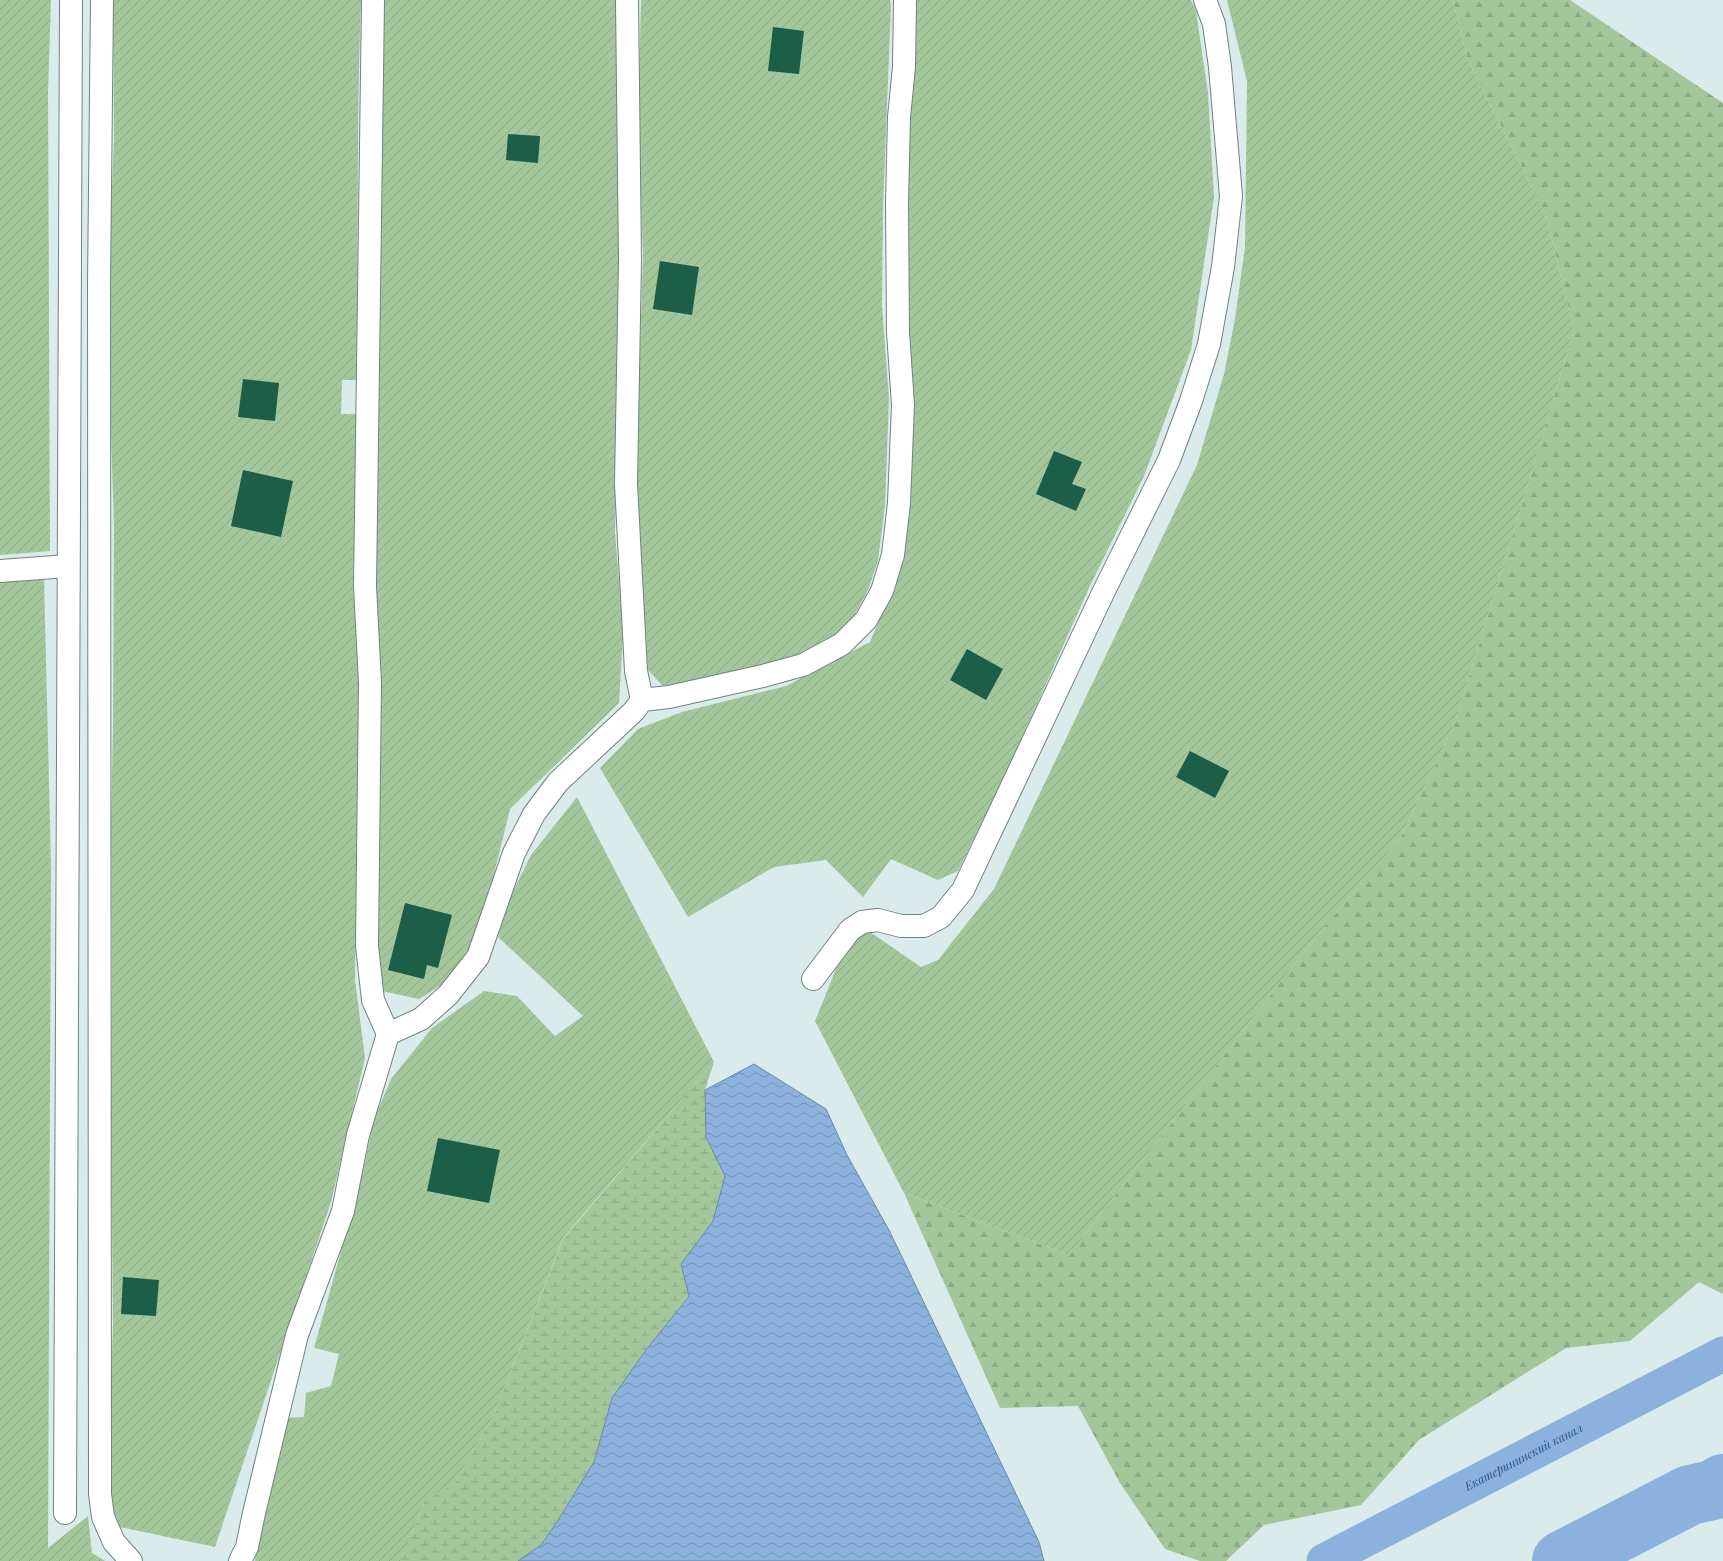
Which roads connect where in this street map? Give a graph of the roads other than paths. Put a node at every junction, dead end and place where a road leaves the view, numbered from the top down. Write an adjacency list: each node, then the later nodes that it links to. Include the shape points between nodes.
1 (71, 0): 7 (lane)
2 (102, 0): 13 (lane, via 99,284 100,1494 103,1517 114,1542)
3 (373, 0): 11 (lane, via 366,586 370,683 367,946 373,1000)
4 (627, 0): 9 (lane, via 630,260 626,484 636,671)
5 (905, 0): 9 (lane, via 896,203 898,332 903,405 899,503 893,555 882,591 866,620 842,644 803,665 676,696)
6 (1205, 0): 10 (lane, via 1214,24 1220,67 1231,196 1223,267 1209,344 1169,460 1103,593 963,890 941,917 924,926 901,926 878,920 862,922 850,930)
7 (68, 566): 8 (lane); 12 (lane)
8 (0, 570)
9 (642, 700): 11 (lane, via 634,711 558,782 534,814 514,853 478,958 448,995 421,1019)
10 (813, 979)
11 (388, 1034): 14 (lane, via 358,1135 343,1211 297,1335 247,1547)
12 (65, 1513)
13 (131, 1561)
14 (240, 1561)

